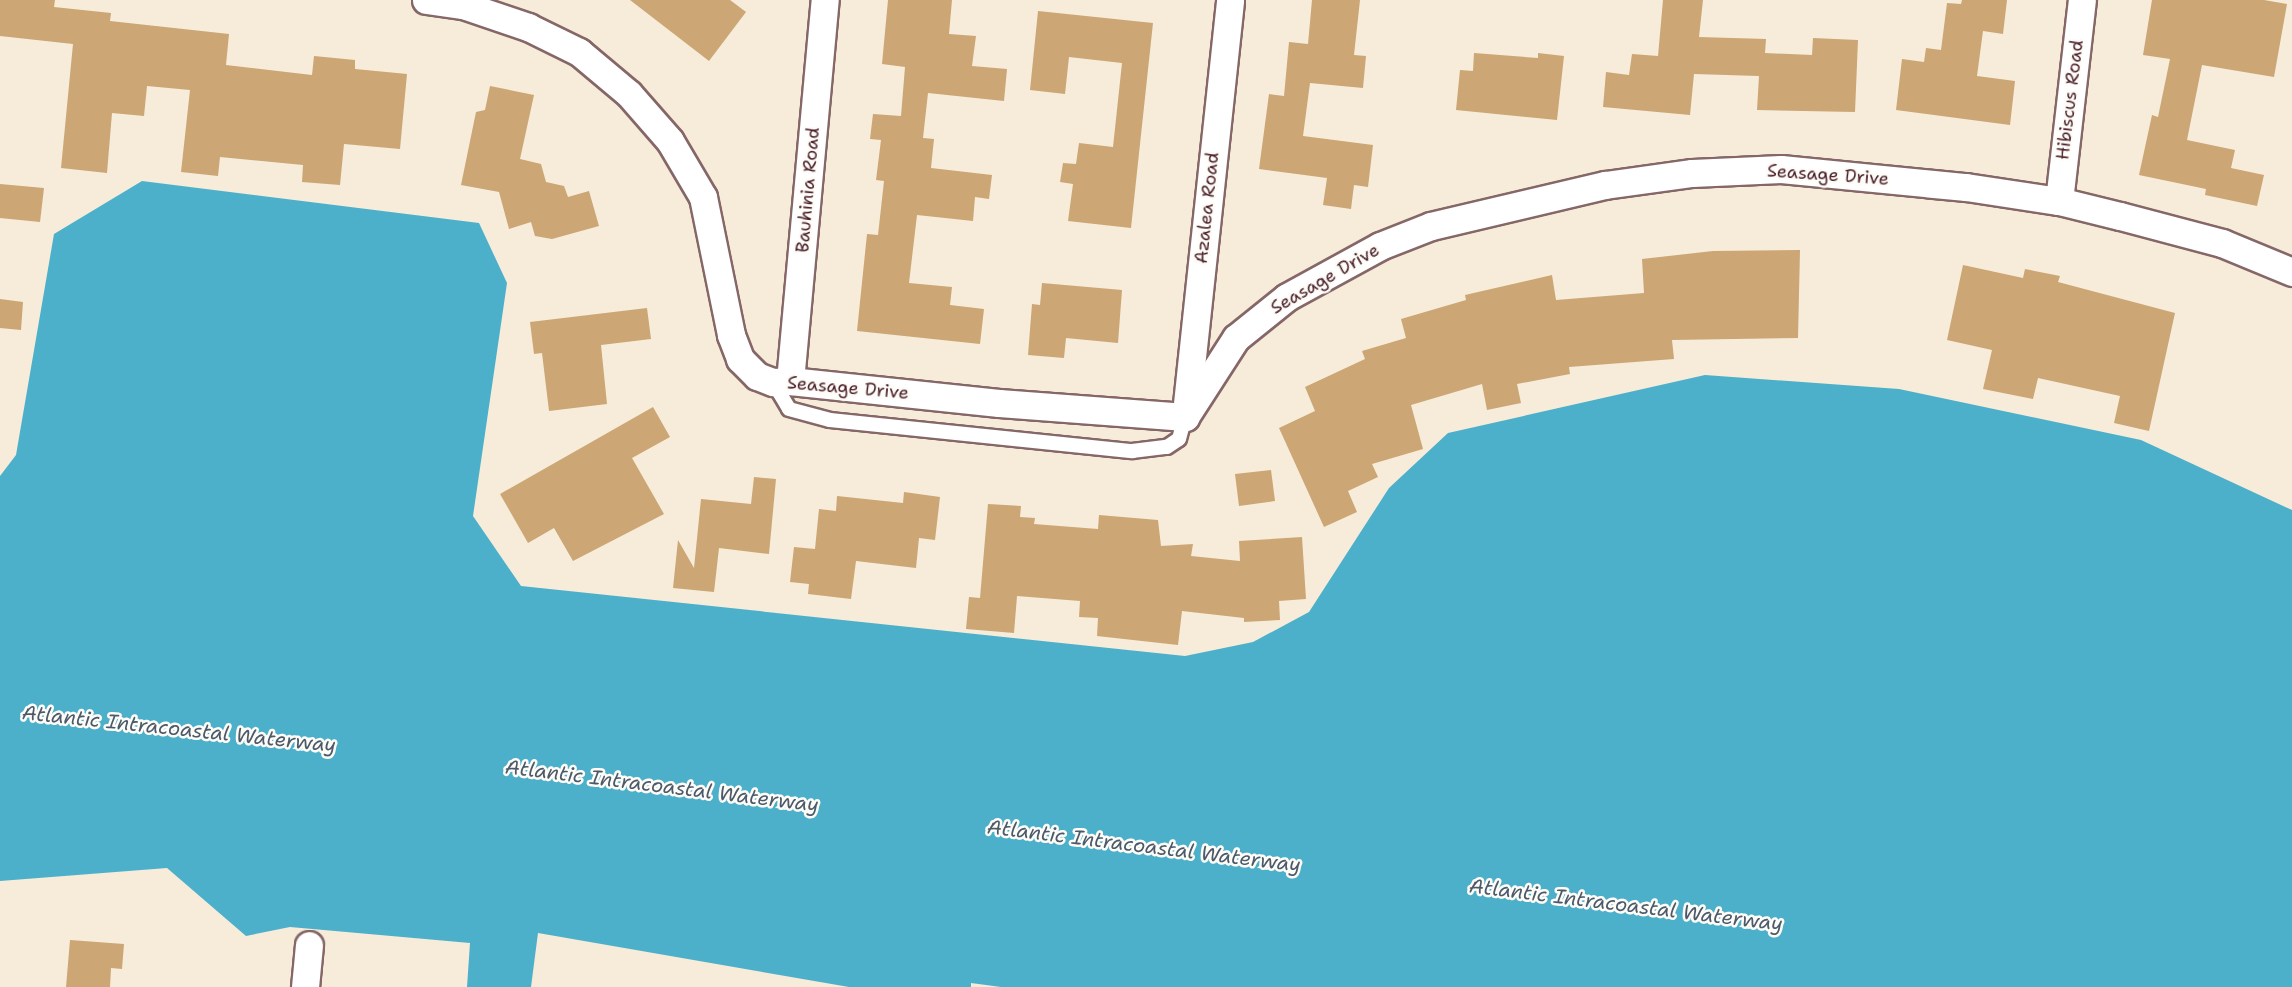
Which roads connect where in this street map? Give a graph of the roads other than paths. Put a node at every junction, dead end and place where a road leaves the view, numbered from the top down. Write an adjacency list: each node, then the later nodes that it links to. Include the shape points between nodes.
1 (426, 0): 7 (street, Seasage Drive, via 463,5 545,35 579,52 629,94 670,141 704,197 740,359 757,376)
2 (825, 0): 7 (street, Bauhinia Road)
3 (1230, 0): 8 (street, Azalea Road)
4 (2082, 0): 5 (street, Hibiscus Road)
5 (2059, 201): 6 (street, Seasage Drive, via 2222,243); 8 (street, Seasage Drive, via 1781,168 1638,180 1518,202 1431,226 1380,246 1287,297 1236,338)
6 (2292, 272)
7 (782, 381): 8 (street, Seasage Drive); 8 (lane, via 789,409 830,420 1132,451 1167,447 1179,439)
8 (1185, 417)
9 (309, 945): 10 (street)
10 (305, 987)

